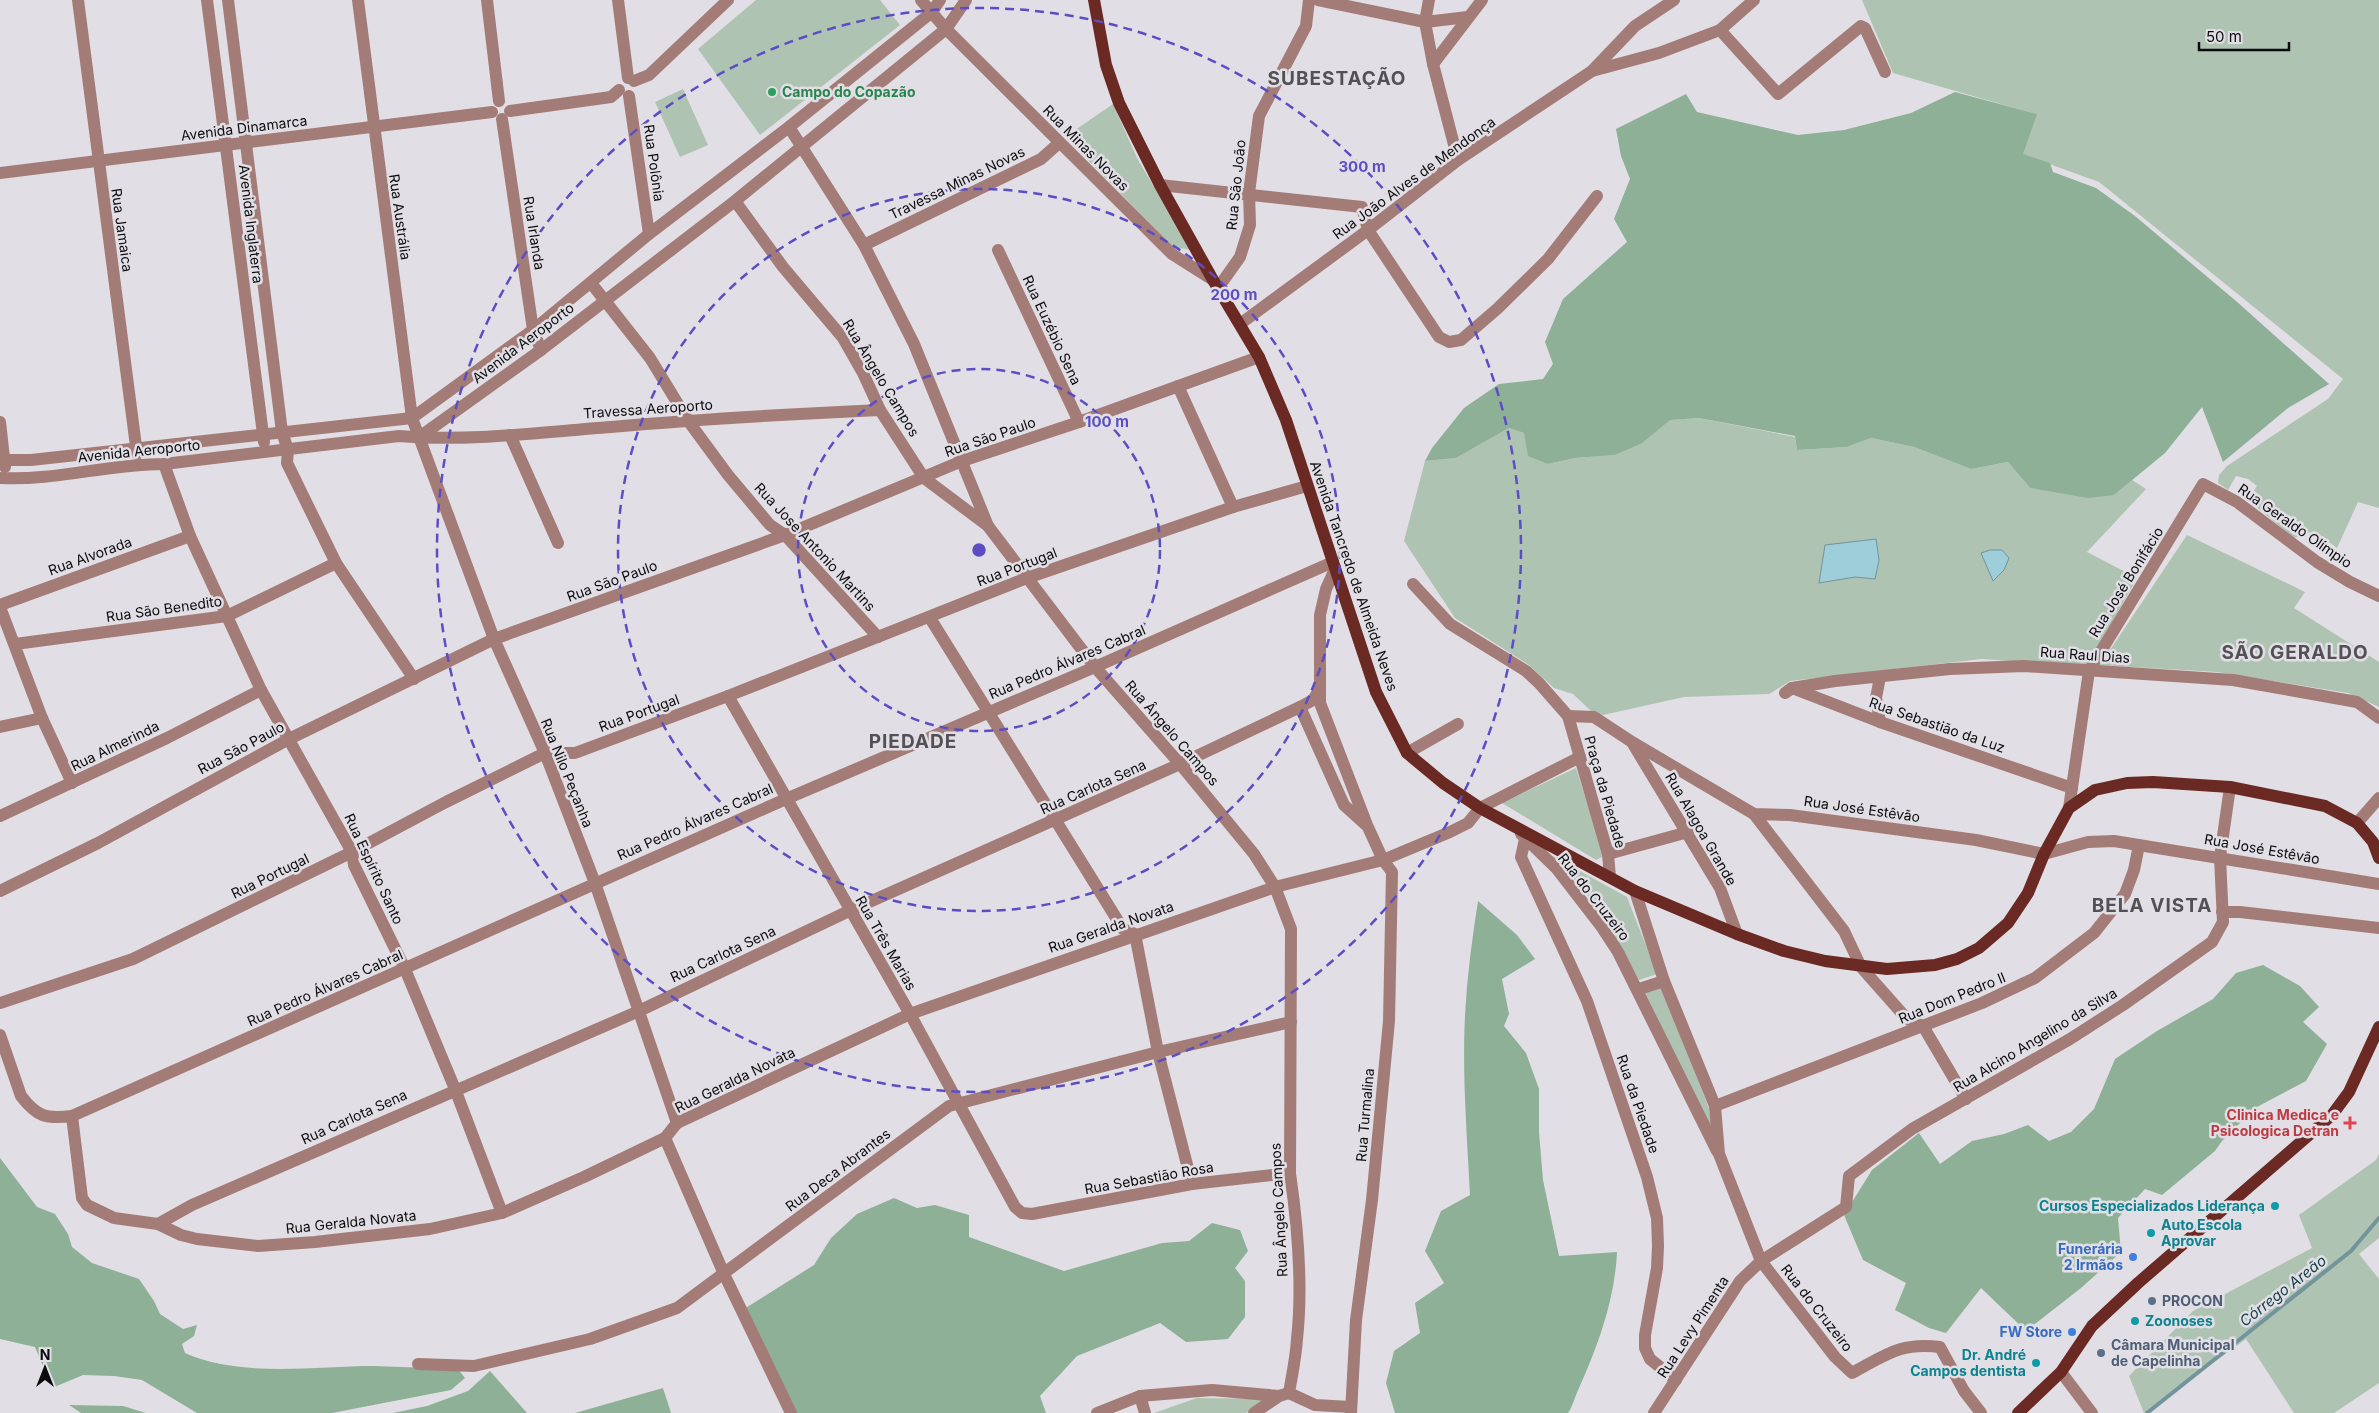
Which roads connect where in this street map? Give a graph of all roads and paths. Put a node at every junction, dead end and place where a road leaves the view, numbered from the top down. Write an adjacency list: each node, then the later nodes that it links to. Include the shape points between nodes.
1 (78, 0): 36 (street, Rua Jamaica)
2 (207, 0): 33 (street, Avenida Inglaterra)
3 (228, 0): 31 (street, Avenida Inglaterra)
4 (358, 0): 29 (street, Rua Austrália)
5 (487, 0): 28 (street, via 499,101 507,103)
6 (618, 0): 26 (street)
7 (728, 0): 26 (street, via 649,75)
8 (920, 0): 18 (street, Rua Minas Novas)
9 (940, 0): 18 (street, Avenida Aeroporto)
10 (966, 0): 21 (street, Avenida Aeroporto)
11 (1094, 0): 38 (main road, Avenida Tancredo de Almeida Neves, via 1106,65 1119,103)
12 (1309, 0): 39 (street, Rua São João, via 1306,26 1259,116)
13 (1318, 0): 20 (street)
14 (1429, 0): 20 (street)
15 (1482, 0): 19 (street)
16 (1674, 0): 24 (street, Rua João Alves de Mendonça, via 1635,26)
17 (1754, 0): 22 (street)
18 (932, 12): 21 (street, Rua Minas Novas); 30 (street, Avenida Aeroporto)
19 (1468, 17): 20 (street); 23 (street)
20 (1424, 22): 23 (street)
21 (946, 29): 32 (street, Rua Minas Novas); 34 (street, Avenida Aeroporto)
22 (1720, 30): 24 (street, via 1659,53); 25 (street, via 1778,94 1861,26)
23 (1433, 64): 35 (street)
24 (1592, 71): 35 (street, Rua João Alves de Mendonça)
25 (1885, 72)
26 (631, 80): 27 (street, via 622,80)
27 (624, 93): 28 (street, Avenida Dinamarca); 43 (street, Rua Polônia)
28 (501, 114): 29 (street, Avenida Dinamarca); 50 (street, Rua Irlanda)
29 (373, 126): 31 (street, Avenida Dinamarca); 55 (street, Rua Austrália)
30 (789, 127): 34 (street); 43 (street, Avenida Aeroporto)
31 (246, 143): 33 (street, Avenida Dinamarca); 59 (street, Avenida Inglaterra)
32 (1059, 143): 44 (street, Travessa Minas Novas, via 1041,159); 47 (street, Rua Minas Novas, via 1172,254)
33 (226, 146): 36 (street, Avenida Dinamarca); 60 (street, Avenida Inglaterra)
34 (802, 146): 41 (street, Avenida Aeroporto); 44 (street)
35 (1458, 160): 42 (street, Rua João Alves de Mendonça)
36 (98, 161): 37 (street, Avenida Dinamarca); 63 (street, Rua Jamaica)
37 (0, 173)
38 (1160, 185): 39 (street); 47 (main road, Avenida Tancredo de Almeida Neves)
39 (1249, 193): 42 (street, via 1362,207); 47 (street, Rua São João, via 1250,225 1240,257)
40 (1597, 196): 42 (street, via 1548,259 1497,309 1456,342 1439,337)
41 (734, 201): 48 (street, Avenida Aeroporto); 54 (street, Rua Ângelo Campos, via 783,267 843,338)
42 (1368, 230): 49 (street, Rua João Alves de Mendonça)
43 (649, 234): 46 (street, Avenida Aeroporto)
44 (864, 245): 67 (street, via 914,344)
45 (998, 250): 58 (street, Rua Euzébio Sena)
46 (591, 283): 48 (street, Rua Jose Antonio Martins); 50 (street, Avenida Aeroporto)
47 (1215, 284): 49 (main road, Avenida Tancredo de Almeida Neves)
48 (604, 300): 51 (street, Avenida Aeroporto); 57 (street, Rua Jose Antonio Martins, via 650,358)
49 (1240, 324): 52 (main road, Avenida Tancredo de Almeida Neves)
50 (534, 330): 51 (street, Rua Irlanda); 55 (street, Avenida Aeroporto)
51 (541, 350): 62 (street, Avenida Aeroporto)
52 (1259, 357): 53 (street, Rua São Paulo); 72 (main road, Avenida Tancredo de Almeida Neves, via 1286,420)
53 (1178, 386): 58 (street, Rua São Paulo); 74 (street)
54 (880, 410): 57 (street, Travessa Aeroporto); 71 (street, Rua Ângelo Campos)
55 (412, 418): 59 (street, Avenida Aeroporto); 62 (street, Rua Austrália)
56 (0, 422): 66 (street)
57 (690, 422): 61 (street, Travessa Aeroporto); 76 (street, Rua Jose Antonio Martins, via 770,525)
58 (1079, 422): 67 (street, Rua São Paulo)
59 (282, 432): 60 (street, Avenida Aeroporto); 65 (street, Avenida Inglaterra)
60 (263, 434): 63 (street, Avenida Aeroporto); 64 (street, Avenida Inglaterra)
61 (510, 435): 62 (street, Travessa Aeroporto); 78 (street)
62 (418, 438): 65 (street, via 399,436); 88 (street, Rua Nilo Peçanha)
63 (136, 447): 66 (street, Avenida Aeroporto, via 31,460); 68 (street, Rua Jamaica)
64 (266, 452): 65 (street); 69 (street, Avenida Aeroporto)
65 (288, 456): 79 (street, Avenida Inglaterra)
66 (2, 460): 70 (street)
67 (962, 461): 71 (street, Rua São Paulo); 75 (street)
68 (139, 464): 69 (street, Avenida Aeroporto); 70 (street, Avenida Aeroporto, via 32,479)
69 (164, 464): 77 (street, Rua Espírito Santo)
70 (3, 478)
71 (924, 478): 75 (street, Rua Ângelo Campos); 76 (street, Rua São Paulo)
72 (1307, 486): 74 (street, Rua Portugal); 80 (main road, Avenida Tancredo de Almeida Neves)
73 (2199, 493): 83 (street, Rua Geraldo Olímpio, via 2203,484 2237,502 2318,562); 91 (street, Rua José Bonifácio)
74 (1233, 507): 81 (street, Rua Portugal)
75 (988, 526): 81 (street, Rua Ângelo Campos)
76 (785, 535): 87 (street, Rua Jose Antonio Martins); 88 (street, Rua São Paulo)
77 (190, 536): 84 (street, Rua Alvorada); 85 (street, Rua Espírito Santo)
78 (558, 543)
79 (336, 563): 85 (street, Rua São Benedito); 93 (street, Avenida Inglaterra)
80 (1334, 565): 90 (street, Rua Pedro Álvares Cabral); 96 (street, Rua Turmalina, via 1320,615); 111 (main road, Avenida Tancredo de Almeida Neves, via 1376,692)
81 (1027, 578): 86 (street, Rua Portugal); 90 (street, Rua Ângelo Campos)
82 (1413, 584): 103 (street, via 1450,624 1526,672)
83 (2379, 596)
84 (0, 606): 89 (street, Rua Almerinda)
85 (227, 616): 89 (street, Rua São Benedito); 95 (street, Rua Espírito Santo)
86 (930, 618): 87 (street, Rua Portugal); 102 (street)
87 (878, 637): 98 (street, Rua Portugal)
88 (494, 639): 93 (street, Rua São Paulo); 112 (street, Rua Nilo Peçanha)
89 (15, 644): 104 (street, Rua Almerinda)
90 (1095, 668): 102 (street, Rua Pedro Álvares Cabral); 114 (street, Rua Ângelo Campos)
91 (2089, 671): 92 (street, Rua Raul Dias, via 2024,666 1950,669); 105 (street, Rua Raul Dias, via 2233,680 2357,702); 117 (street, Rua José Bonifácio)
92 (1880, 677): 94 (street, Rua Raul Dias); 106 (street, via 1876,698)
93 (414, 679): 109 (street, Rua São Paulo)
94 (1835, 681): 97 (street, Rua Raul Dias); 100 (street, via 1830,691)
95 (261, 690): 109 (street, Rua Espírito Santo); 115 (street, Rua Almerinda)
96 (1319, 690): 99 (street, Rua Turmalina); 101 (street, via 1313,700)
97 (1789, 691): 100 (street, Rua Sebastião da Luz)
98 (728, 696): 112 (street, Rua Portugal, via 575,753); 119 (street, Rua Três Marias)
99 (1320, 703): 101 (street); 126 (street, Rua Turmalina)
100 (1831, 704): 106 (street, Rua Sebastião da Luz)
101 (1300, 707): 114 (street, Rua Carlota Sena); 126 (street, Rua Turmalina, via 1344,805)
102 (990, 712): 119 (street, Rua Pedro Álvares Cabral); 124 (street)
103 (1568, 716): 110 (street, Rua José Estêvão, via 1594,718); 113 (street, Praça da Piedade)
104 (42, 718): 108 (street); 115 (street, Rua Almerinda)
105 (2379, 718)
106 (1880, 722): 117 (street, Rua Sebastião da Luz)
107 (1458, 724): 111 (street)
108 (0, 727)
109 (289, 740): 131 (street, Rua Espírito Santo); 141 (street, Rua São Paulo, via 98,843)
110 (1632, 742): 122 (street, Rua José Estêvão); 128 (street, Rua Alagoa Grande)
111 (1407, 753): 120 (main road, Avenida Tancredo de Almeida Neves, via 1442,783)
112 (545, 754): 131 (street, Rua Portugal); 138 (street, Rua Nilo Peçanha)
113 (1580, 757): 120 (street, Rua Geralda Novata); 132 (street, Praça da Piedade)
114 (1180, 764): 124 (street, Rua Carlota Sena); 140 (street, Rua Ângelo Campos, via 1254,854)
115 (72, 783): 123 (street)
116 (2230, 787): 121 (main road, Avenida Tancredo de Almeida Neves, via 2153,782 2127,784 2095,790); 125 (main road, Avenida Tancredo de Almeida Neves, via 2325,806); 134 (street, Rua Alcino Angelino da Silva)
117 (2072, 788): 121 (street, Rua José Bonifácio)
118 (2379, 798): 125 (street)
119 (786, 799): 138 (street, Rua Pedro Álvares Cabral); 143 (street, Rua Três Marias)
120 (1480, 808): 127 (main road, Avenida Tancredo de Almeida Neves); 136 (street, Rua Geralda Novata, via 1468,823)
121 (2069, 808): 133 (main road, Avenida Tancredo de Almeida Neves)
122 (1754, 814): 133 (street, Rua José Estêvão, via 1790,815 1956,837); 148 (street, via 1844,931)
123 (0, 816)
124 (1054, 820): 143 (street, Rua Carlota Sena); 146 (street, via 1123,929)
125 (2356, 824): 135 (main road, Avenida Tancredo de Almeida Neves, via 2373,842)
126 (1367, 825): 136 (street, Rua Turmalina)
127 (1514, 827): 129 (street, Rua do Cruzeiro); 137 (main road, Avenida Tancredo de Almeida Neves)
128 (1688, 832): 132 (street); 147 (street, Rua Alagoa Grande, via 1720,888)
129 (1525, 839): 151 (street, Rua do Cruzeiro, via 1557,869 1601,926); 177 (street, Rua da Piedade, via 1521,857 1587,1001 1647,1177 1657,1218 1658,1246 1644,1335 1645,1348 1650,1359)
130 (2139, 845): 133 (street, Rua José Estêvão, via 2114,841 2088,842); 134 (street, Rua José Estêvão); 156 (street, Rua Dom Pedro II, via 2125,894 2094,933 2035,978)
131 (352, 852): 149 (street, Rua Espírito Santo, via 354,865); 152 (street, Rua Portugal, via 133,959)
132 (1608, 854): 137 (street, Praça da Piedade)
133 (2044, 854): 148 (main road, Avenida Tancredo de Almeida Neves, via 2028,893 2008,923 1979,948 1935,965 1887,969)
134 (2220, 857): 139 (street, Rua José Estêvão); 144 (street, Rua Alcino Angelino da Silva)
135 (2379, 858)
136 (1383, 860): 140 (street, Rua Geralda Novata); 180 (street, Rua Turmalina, via 1392,872 1389,1021 1372,1200 1356,1320)
137 (1610, 877): 142 (main road, Avenida Tancredo de Almeida Neves)
138 (595, 883): 149 (street, Rua Pedro Álvares Cabral); 153 (street, Rua Nilo Peçanha)
139 (2379, 884)
140 (1275, 887): 146 (street, Rua Geralda Novata); 155 (street, Rua Ângelo Campos, via 1292,929)
141 (0, 891)
142 (1634, 891): 147 (main road, Avenida Tancredo de Almeida Neves); 150 (street, Rua do Cruzeiro)
143 (849, 911): 153 (street, Rua Carlota Sena); 154 (street, Rua Três Marias)
144 (2222, 912): 145 (street); 161 (street, Rua Alcino Angelino da Silva, via 2223,922 2212,942 2070,1039)
145 (2379, 928)
146 (1135, 934): 154 (street, Rua Geralda Novata); 159 (street)
147 (1737, 934): 148 (main road, Avenida Tancredo de Almeida Neves, via 1784,951)
148 (1862, 967): 156 (street, via 1908,1019)
149 (405, 969): 160 (street, Rua Espírito Santo); 164 (street, Rua Pedro Álvares Cabral)
150 (1664, 981): 151 (street); 163 (street, Rua do Cruzeiro)
151 (1639, 989): 167 (street, Rua do Cruzeiro)
152 (0, 1003)
153 (639, 1011): 160 (street, Rua Carlota Sena); 165 (street, Rua Nilo Peçanha)
154 (910, 1014): 162 (street, Rua Três Marias); 165 (street, Rua Geralda Novata)
155 (1290, 1022): 159 (street, Rua Deca Abrantes); 168 (street, Rua Ângelo Campos)
156 (1923, 1026): 161 (street); 163 (street, Rua Dom Pedro II)
157 (2379, 1027): 176 (main road, via 2349,1092 2332,1115 2092,1326)
158 (0, 1035): 164 (street, via 21,1096 27,1103 46,1117)
159 (1158, 1052): 162 (street, Rua Deca Abrantes); 169 (street)
160 (456, 1089): 171 (street, Rua Espírito Santo); 172 (street, Rua Carlota Sena, via 192,1205)
161 (1966, 1099): 173 (street, Rua Alcino Angelino da Silva, via 1912,1129 1849,1176 1846,1207)
162 (960, 1103): 170 (street, Rua Três Marias); 174 (street, Rua Deca Abrantes, via 949,1106)
163 (1715, 1106): 167 (street, Rua do Cruzeiro)
164 (72, 1116): 172 (street, Rua Geralda Novata, via 80,1191 87,1205 114,1218)
165 (677, 1123): 166 (street, Rua Geralda Novata)
166 (665, 1138): 171 (street, Rua Geralda Novata); 174 (street)
167 (1718, 1154): 173 (street, Rua do Cruzeiro)
168 (1290, 1173): 169 (street, Rua Sebastião Rosa); 178 (street, Rua Ângelo Campos, via 1299,1292 1297,1338)
169 (1192, 1184): 170 (street, Rua Sebastião Rosa, via 1032,1214)
170 (1015, 1207)
171 (502, 1213): 172 (street, Rua Geralda Novata, via 430,1229 258,1246 197,1239)
172 (158, 1224)
173 (1761, 1261): 177 (street, Rua Levy Pimenta, via 1740,1280); 186 (street, Rua do Cruzeiro, via 1835,1358 1852,1374 1898,1348 1918,1345 1940,1348 1964,1391)
174 (724, 1274): 175 (street, Rua Deca Abrantes, via 677,1308 590,1339 474,1366); 181 (street)
175 (418, 1364)
176 (2061, 1372): 187 (main road); 188 (street)
177 (1676, 1380): 185 (street, Rua Levy Pimenta)
178 (1284, 1394): 179 (street, via 1212,1390); 180 (street, via 1315,1405); 184 (street)
179 (1140, 1396): 182 (street); 183 (street)
180 (1351, 1410)
181 (791, 1413)
182 (1097, 1413)
183 (1144, 1413)
184 (1254, 1413)
185 (1654, 1413)
186 (1981, 1413)
187 (2018, 1413)
188 (2092, 1413)

